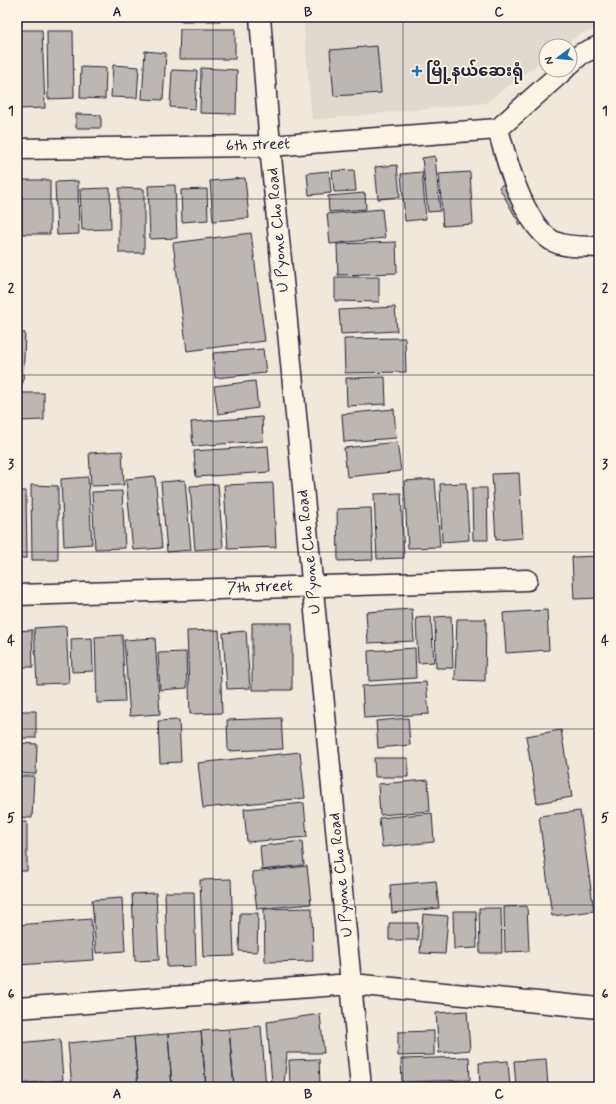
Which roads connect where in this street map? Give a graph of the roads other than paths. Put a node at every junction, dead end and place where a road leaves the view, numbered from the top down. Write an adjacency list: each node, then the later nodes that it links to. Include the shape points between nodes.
1 (260, 17): 6 (street, U Pyone Cho Road)
2 (599, 46): 3 (street)
3 (578, 57)
4 (555, 78): 5 (street)
5 (498, 129): 6 (street, 6th street); 8 (street, via 508,165 530,217 541,230 552,240 572,246)
6 (270, 146): 7 (street, 6th street); 10 (street, U Pyone Cho Road)
7 (17, 149)
8 (599, 247)
9 (527, 580): 10 (street, 7th street)
10 (312, 586): 11 (street, 7th street); 12 (street, U Pyone Cho Road)
11 (17, 594)
12 (352, 984): 13 (street); 14 (street); 15 (street, U Pyone Cho Road)
13 (17, 1008)
14 (599, 1008)
15 (361, 1087)

